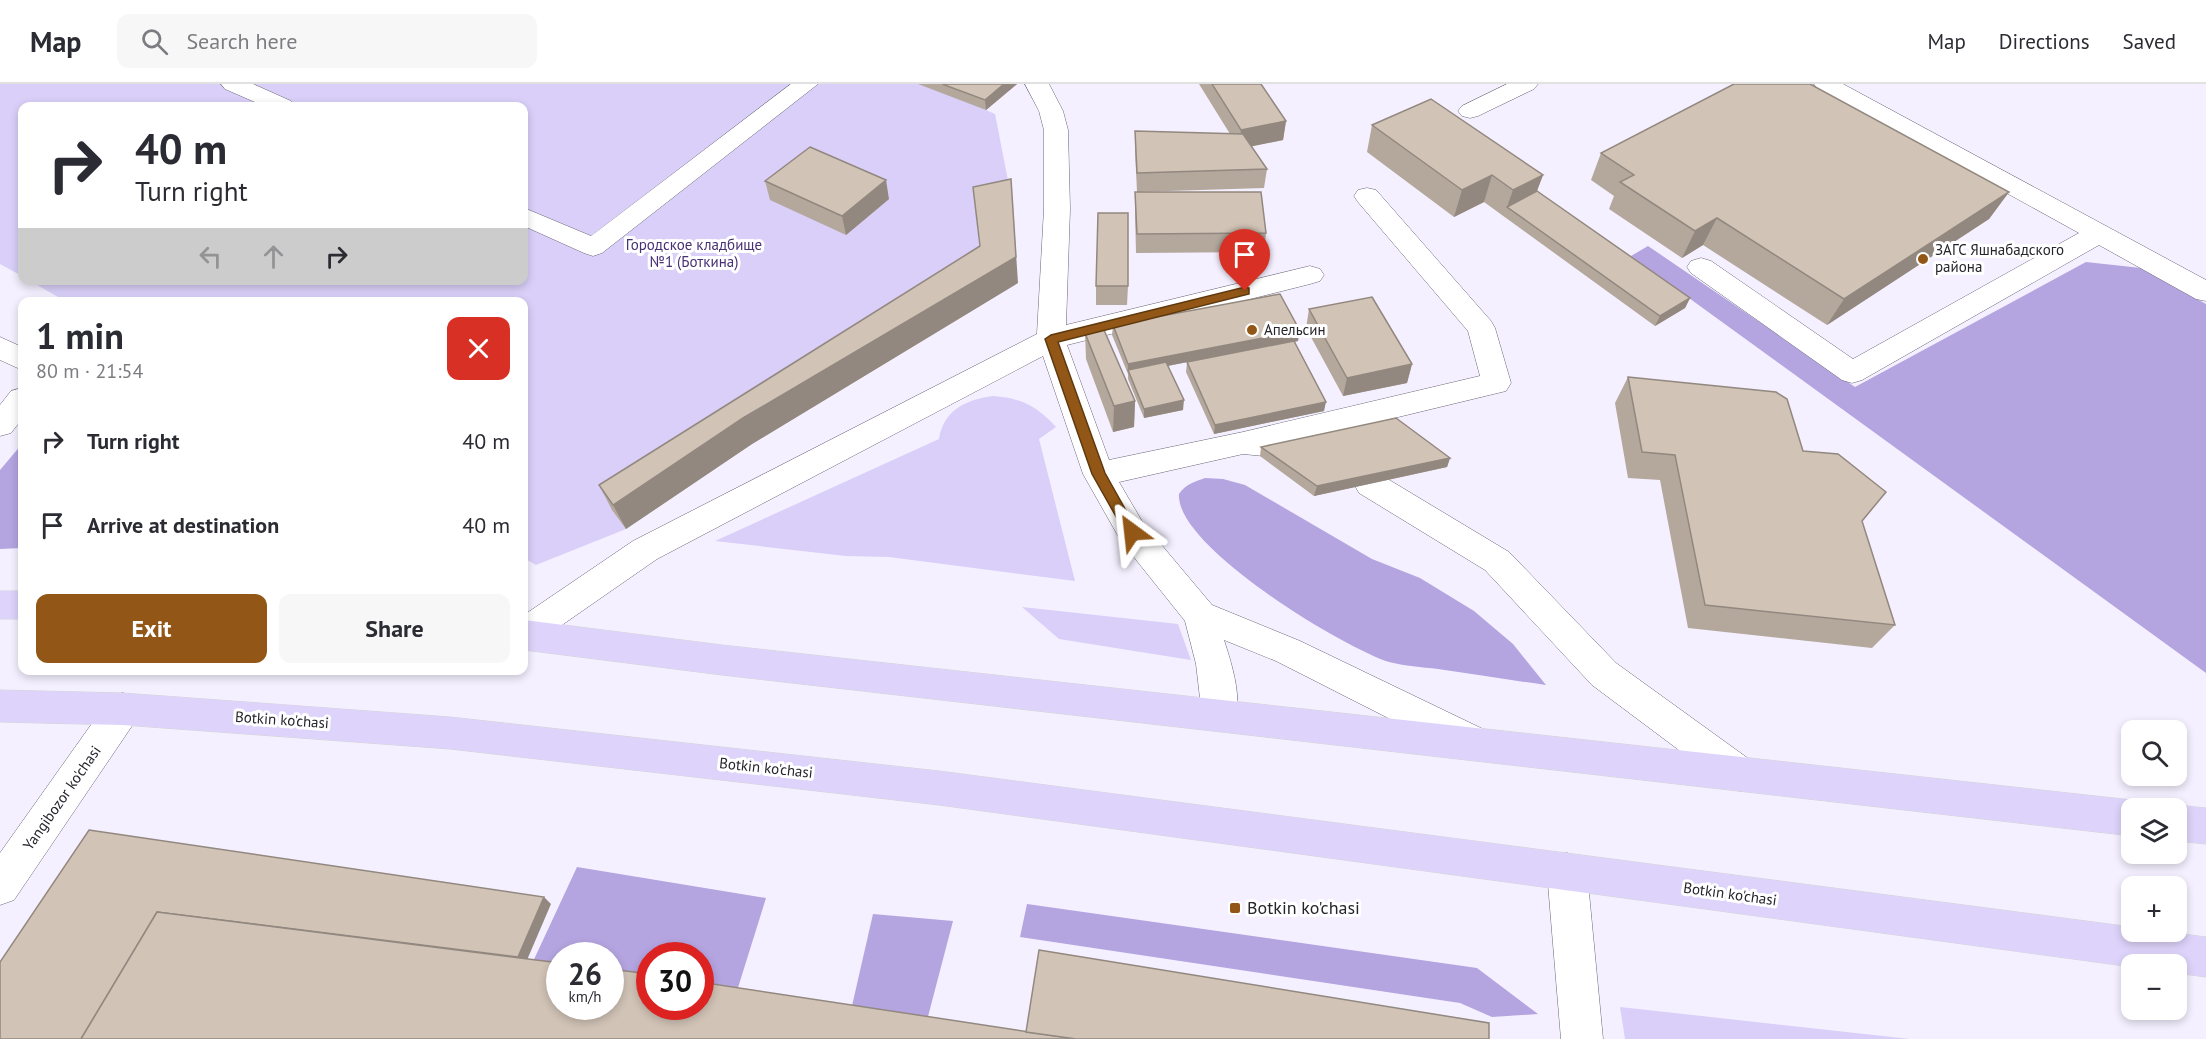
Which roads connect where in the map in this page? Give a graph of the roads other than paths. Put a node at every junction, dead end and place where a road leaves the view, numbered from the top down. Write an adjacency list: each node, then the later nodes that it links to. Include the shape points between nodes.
1 (233, 84): 6 (street)
2 (806, 84): 9 (street, via 593,247)
3 (1037, 84): 14 (street, via 1056,130)
4 (1526, 84): 7 (street)
5 (1826, 84): 10 (street)
6 (274, 102)
7 (1470, 111)
8 (1367, 196): 19 (street, via 1480,328 1496,383)
9 (528, 218)
10 (2099, 232): 11 (street, via 1852,373); 13 (street)
11 (1701, 267)
12 (1310, 275): 14 (street)
13 (2206, 292)
14 (1051, 339): 21 (street); 26 (street, via 645,550)
15 (0, 347): 16 (street)
16 (18, 358)
17 (18, 404): 18 (street)
18 (0, 425)
19 (1243, 442): 20 (street); 21 (street)
20 (1301, 447)
21 (1099, 474): 25 (street, via 1132,532)
22 (1370, 484): 32 (street, via 1497,561 1604,674)
23 (0, 604): 24 (main road)
24 (18, 605)
25 (1200, 615): 30 (street, via 1214,664); 31 (street, via 1288,651)
26 (528, 631)
27 (528, 635): 30 (main road)
28 (0, 706): 29 (main road, Botkin ko'chasi)
29 (123, 709): 36 (main road, Botkin ko'chasi, via 474,735 939,788); 37 (street, Yangibozor ko'chasi)
30 (1220, 715): 31 (main road)
31 (1474, 743): 32 (main road)
32 (1740, 774): 33 (main road)
33 (2121, 817)
34 (2187, 824): 35 (main road)
35 (2206, 826)
36 (1567, 872): 38 (main road, Botkin ko'chasi); 39 (street)
37 (0, 886)
38 (2206, 957)
39 (1582, 1039)

